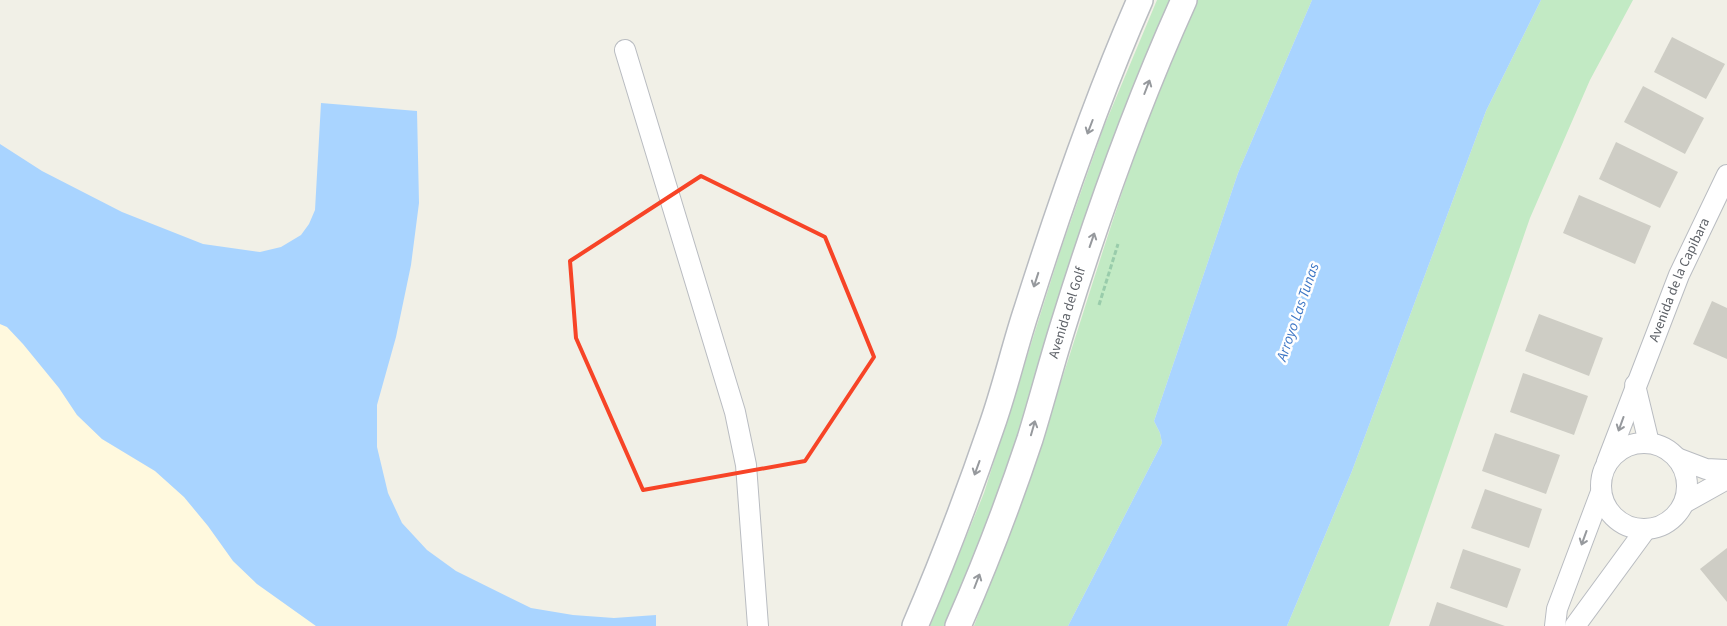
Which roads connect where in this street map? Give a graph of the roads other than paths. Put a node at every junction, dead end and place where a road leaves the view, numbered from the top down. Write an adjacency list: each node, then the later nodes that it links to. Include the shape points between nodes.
1 (1140, 0): 15 (street, one-way to 15, via 1067,187 992,427)
2 (1184, 0): 16 (street, Avenida del Golf, one-way to 2, via 1030,439 1064,322 1105,200 1161,51)
3 (625, 50): 14 (street, via 735,412 746,464)
4 (1727, 175): 5 (street, Avenida de la Capibara, via 1680,275)
5 (1635, 385): 6 (street); 8 (street, Avenida de la Capibara, one-way to 8)
6 (1649, 443): 7 (street, via 1660,445); 8 (street, via 1626,446)
7 (1677, 458): 9 (street, via 1706,469); 12 (street, via 1687,480)
8 (1608, 462): 11 (street, Avenida de la Capibara, via 1601,477)
9 (1727, 470)
10 (1727, 479): 12 (street)
11 (1600, 492): 13 (street, via 1604,505 1616,520 1633,529); 17 (street, Avenida de la Capibara, one-way to 17, via 1557,609)
12 (1684, 503): 13 (street, via 1669,522)
13 (1646, 529): 18 (street)
14 (758, 626)
15 (915, 626)
16 (958, 626)
17 (1555, 626)
18 (1575, 626)

